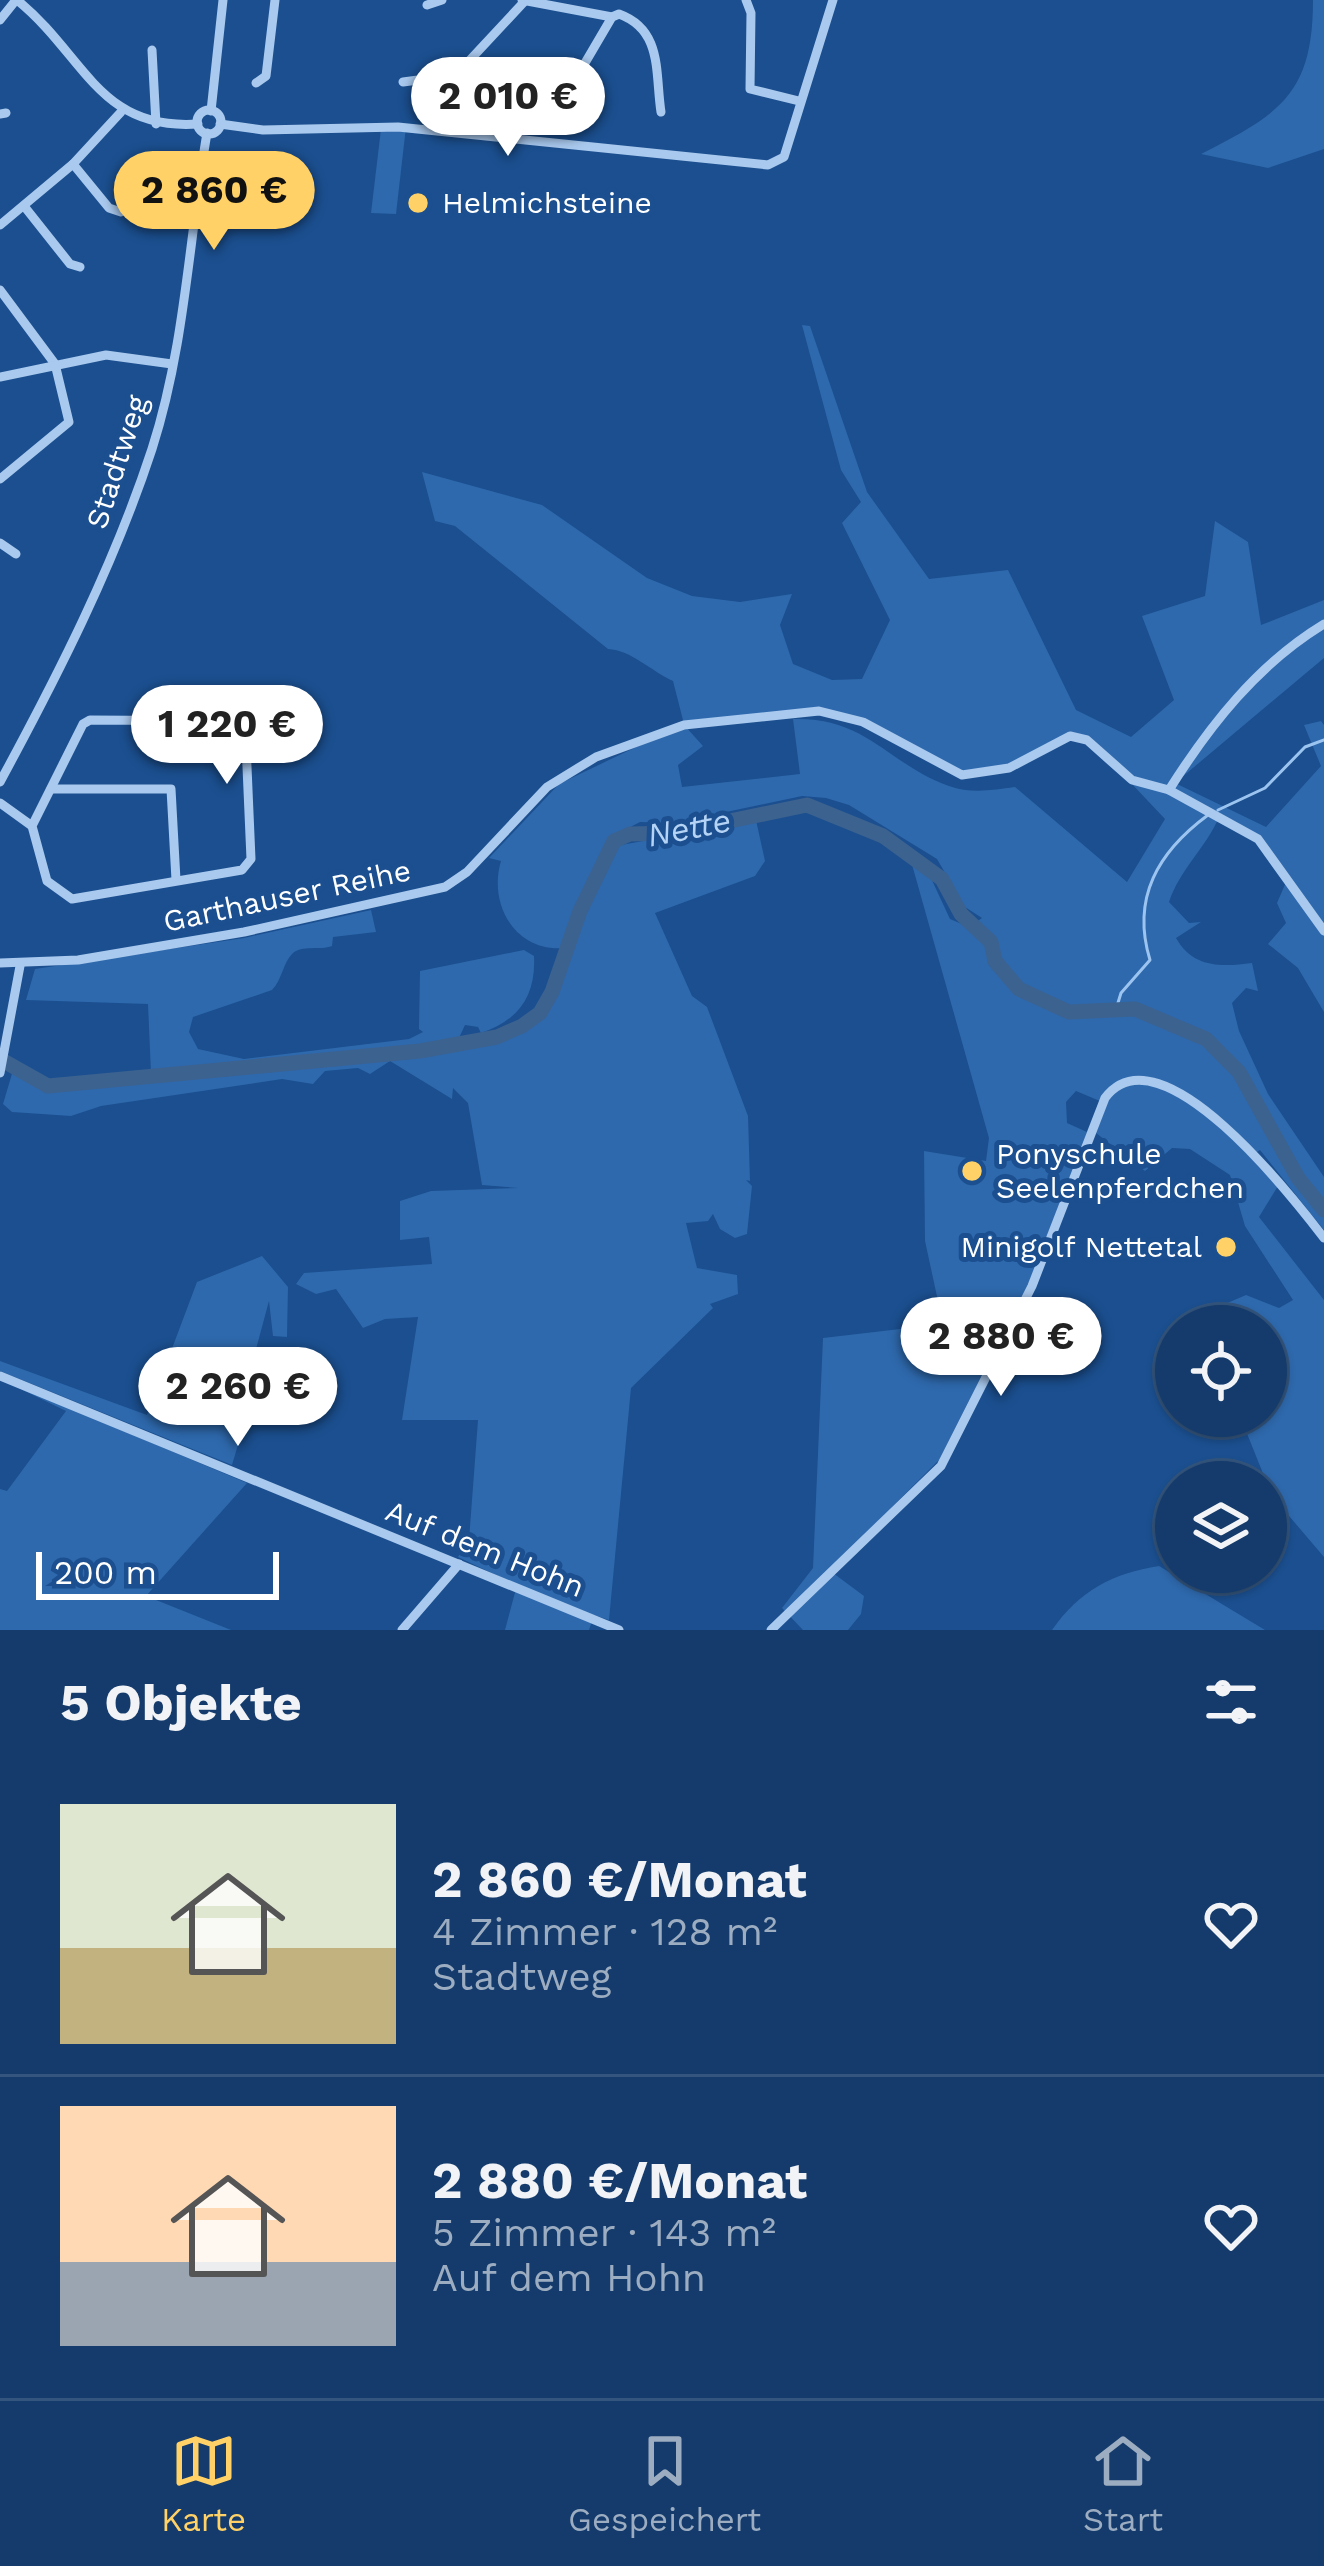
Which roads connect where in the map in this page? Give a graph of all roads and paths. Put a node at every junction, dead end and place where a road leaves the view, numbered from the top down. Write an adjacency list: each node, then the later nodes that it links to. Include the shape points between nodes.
1 (16, 0): 11 (street); 17 (street)
2 (223, 0): 16 (street)
3 (275, 0): 14 (street, via 266,76)
4 (442, 0): 9 (street)
5 (623, 0): 10 (street)
6 (746, 0): 15 (street, via 750,89)
7 (833, 0): 15 (street)
8 (523, 1): 10 (street); 13 (street, via 469,62 434,79)
9 (427, 5)
10 (615, 15): 18 (street, via 638,22 651,40); 23 (street, via 584,71 523,110)
11 (0, 20)
12 (152, 50): 19 (street)
13 (403, 82)
14 (256, 83)
15 (800, 101): 23 (street, via 784,157 767,165)
16 (211, 111): 20 (street); 21 (street)
17 (121, 112): 19 (street); 24 (street)
18 (661, 112)
19 (156, 124): 20 (street)
20 (197, 124): 22 (street)
21 (220, 124): 22 (street); 23 (street)
22 (206, 134): 31 (street, Stadtweg)
23 (517, 138)
24 (73, 164): 25 (street); 26 (street)
25 (24, 206): 27 (street); 28 (street)
26 (121, 212)
27 (0, 225)
28 (80, 267)
29 (0, 290): 30 (street)
30 (55, 364): 31 (street, via 106,355); 32 (street); 33 (street, via 69,422)
31 (172, 364): 37 (street, Stadtweg, via 152,446 106,569)
32 (0, 377)
33 (0, 479)
34 (0, 543): 35 (street)
35 (16, 554)
36 (1324, 624): 39 (street, via 1278,651)
37 (0, 782)
38 (51, 789): 41 (street); 42 (street, via 171,789); 42 (street, via 90,720 245,721 249,866)
39 (1169, 790): 43 (street, Garthauser Reihe, via 1264,844); 45 (street, Garthauser Reihe, via 1132,780 1080,737 975,776 849,716 732,717 672,728 582,763 445,886 244,932)
40 (0, 802): 41 (street)
41 (32, 826): 42 (street, via 47,881 65,896)
42 (176, 880)
43 (1324, 931)
44 (0, 963): 45 (street)
45 (20, 965): 46 (street)
46 (0, 1073)
47 (1324, 1238): 52 (street, via 1235,1133 1186,1098 1120,1084 1106,1098 1032,1286 941,1466)
48 (0, 1376): 49 (street, Auf dem Hohn)
49 (459, 1564): 50 (street); 51 (street, Auf dem Hohn)
50 (402, 1630)
51 (619, 1630)
52 (771, 1630)

